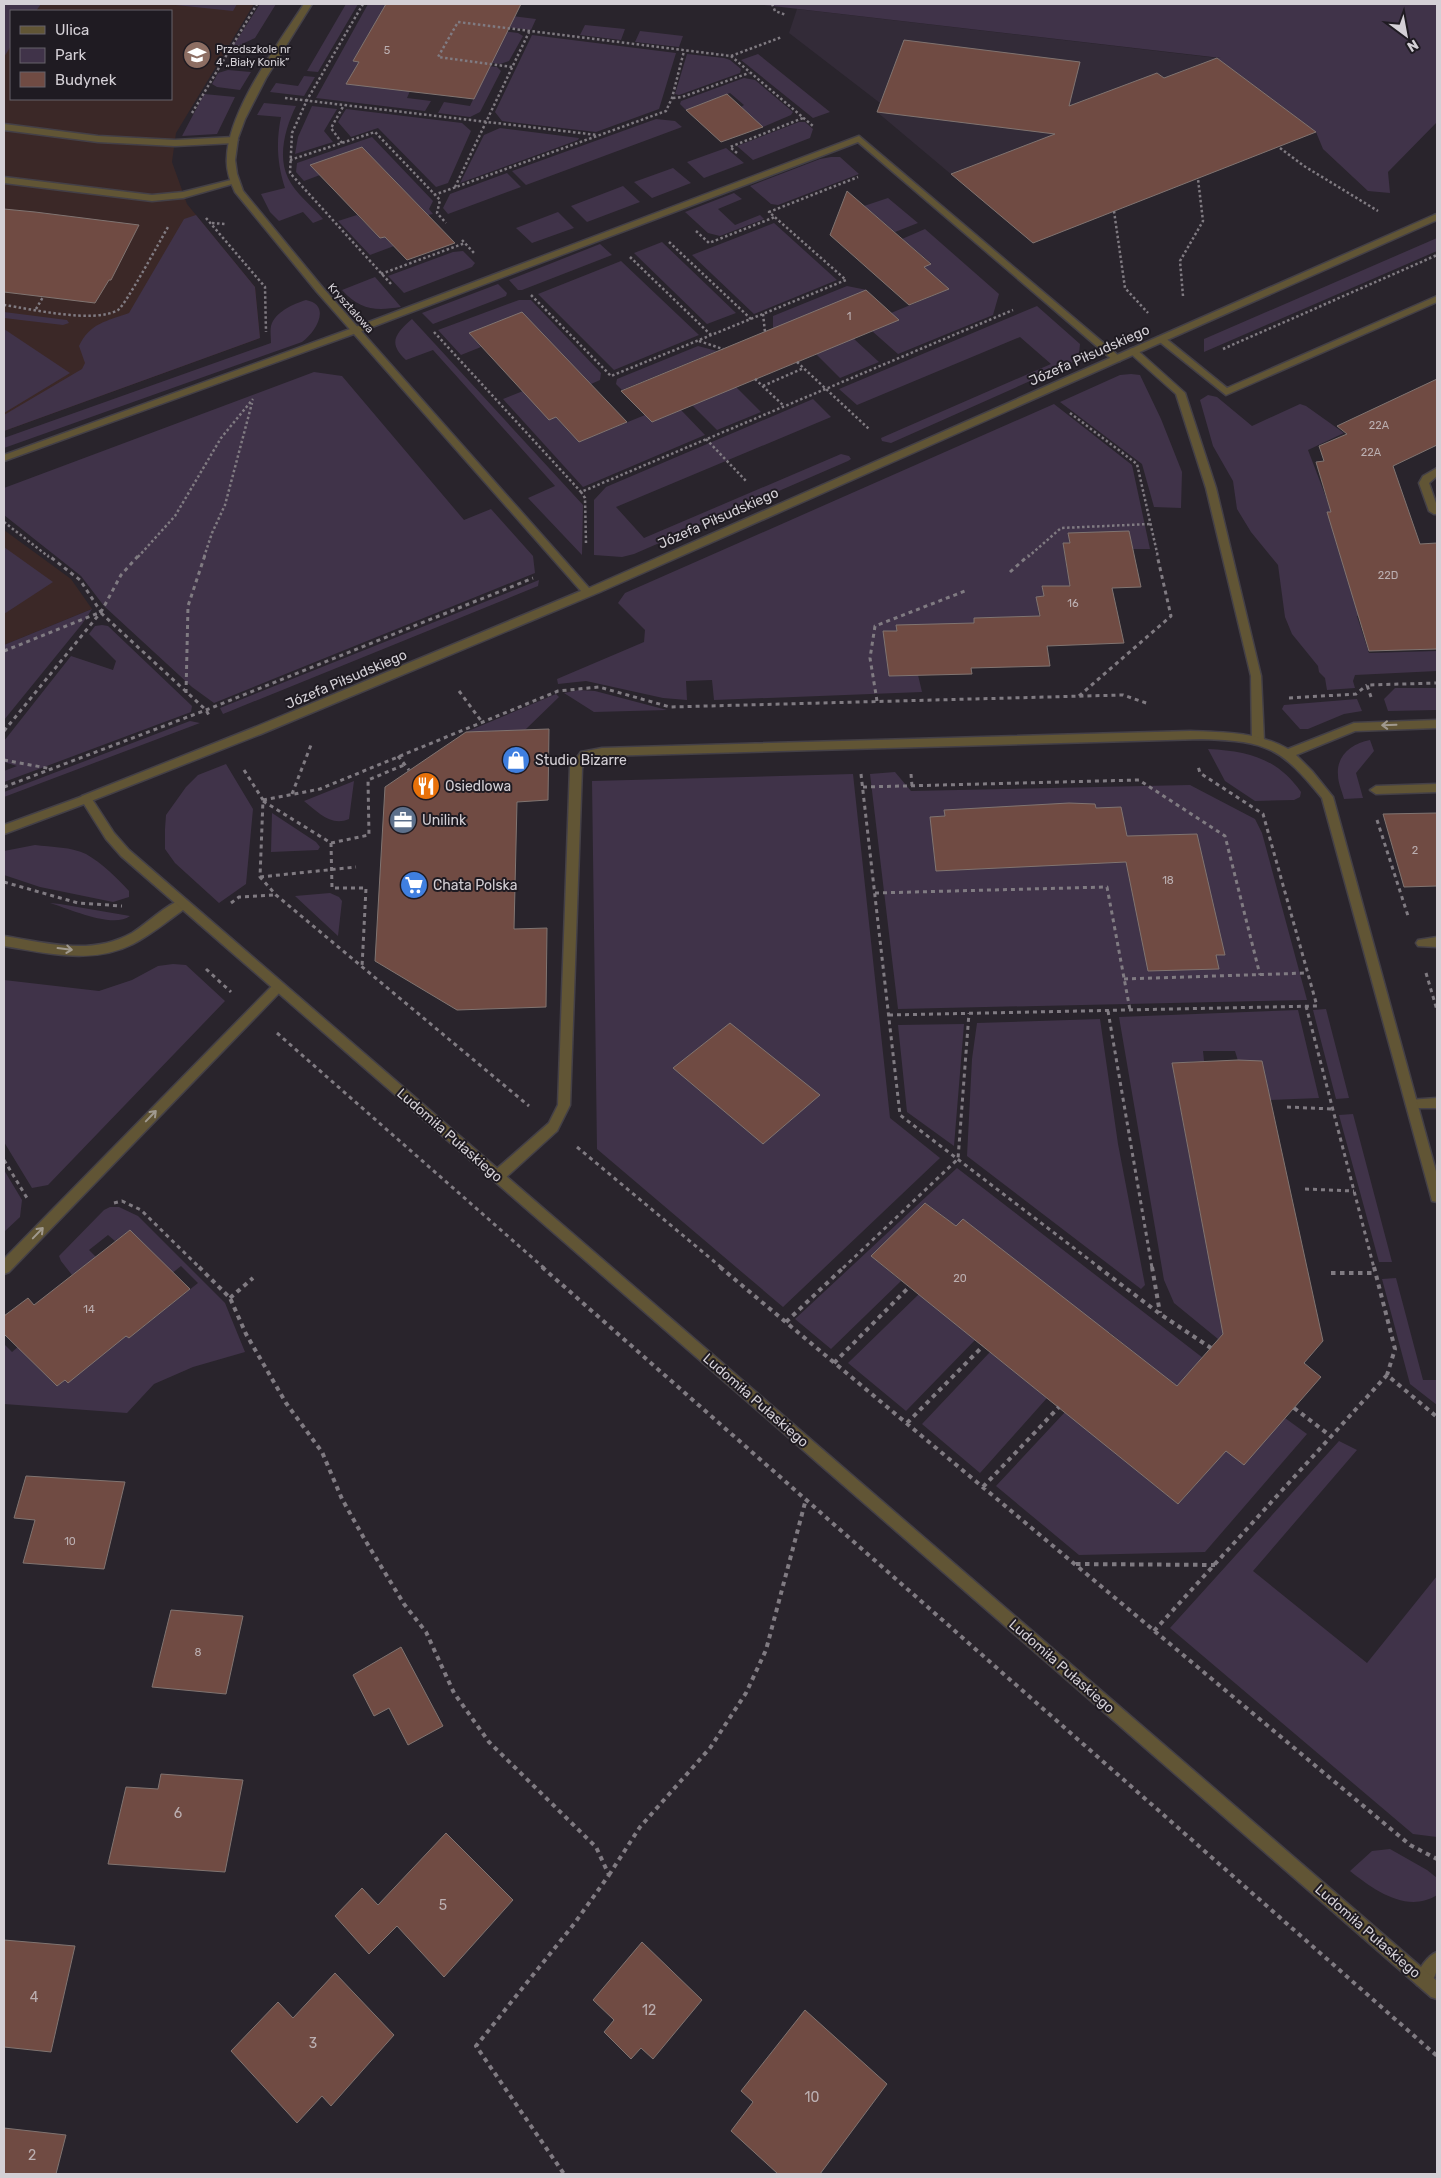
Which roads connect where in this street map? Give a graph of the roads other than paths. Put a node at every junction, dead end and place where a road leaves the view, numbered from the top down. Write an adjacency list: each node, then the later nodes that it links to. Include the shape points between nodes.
1 (308, 4): 3 (street, Kryształowa, via 253,94)
2 (4, 127): 3 (street, via 98,139 179,143)
3 (234, 140): 5 (street, Kryształowa, via 231,173)
4 (4, 180): 5 (street, via 152,198 191,197)
5 (235, 182): 8 (street, Kryształowa, via 245,200)
6 (1437, 217): 9 (street, Józefa Piłsudskiego)
7 (1437, 298): 9 (street, via 1226,392)
8 (356, 330): 11 (street, via 859,139); 12 (street); 15 (street, Kryształowa)
9 (1165, 338): 10 (street, Józefa Piłsudskiego)
10 (1133, 352): 11 (street, Józefa Piłsudskiego); 17 (street, via 1180,393 1208,480 1256,676)
11 (1117, 359): 15 (street, Józefa Piłsudskiego)
12 (4, 458)
13 (1437, 471): 14 (street, via 1424,483)
14 (1434, 511)
15 (587, 592): 21 (street, Józefa Piłsudskiego, via 310,711)
16 (1437, 724): 18 (street, one-way to 18, via 1354,727)
17 (1258, 741): 18 (street); 30 (street, via 1190,735 585,755 576,767 564,1105 553,1127)
18 (1287, 754): 29 (street, via 1327,797)
19 (1437, 788): 20 (street)
20 (1376, 790)
21 (86, 799): 22 (street, Józefa Piłsudskiego); 23 (street, Ludomiła Pułaskiego, via 125,853)
22 (4, 830)
23 (183, 904): 24 (street, one-way to 23, via 89,952 108,949 125,942); 27 (street, Ludomiła Pułaskiego)
24 (4, 941)
25 (1437, 942): 26 (street)
26 (1422, 943)
27 (278, 987): 30 (street, Ludomiła Pułaskiego); 32 (street, one-way to 27)
28 (1437, 1103): 29 (street)
29 (1412, 1104): 31 (street)
30 (498, 1176): 34 (street, Ludomiła Pułaskiego)
31 (1437, 1197)
32 (4, 1268)
33 (1437, 1960): 34 (street)
34 (1424, 1979): 35 (street, Ludomiła Pułaskiego)
35 (1437, 1991)

